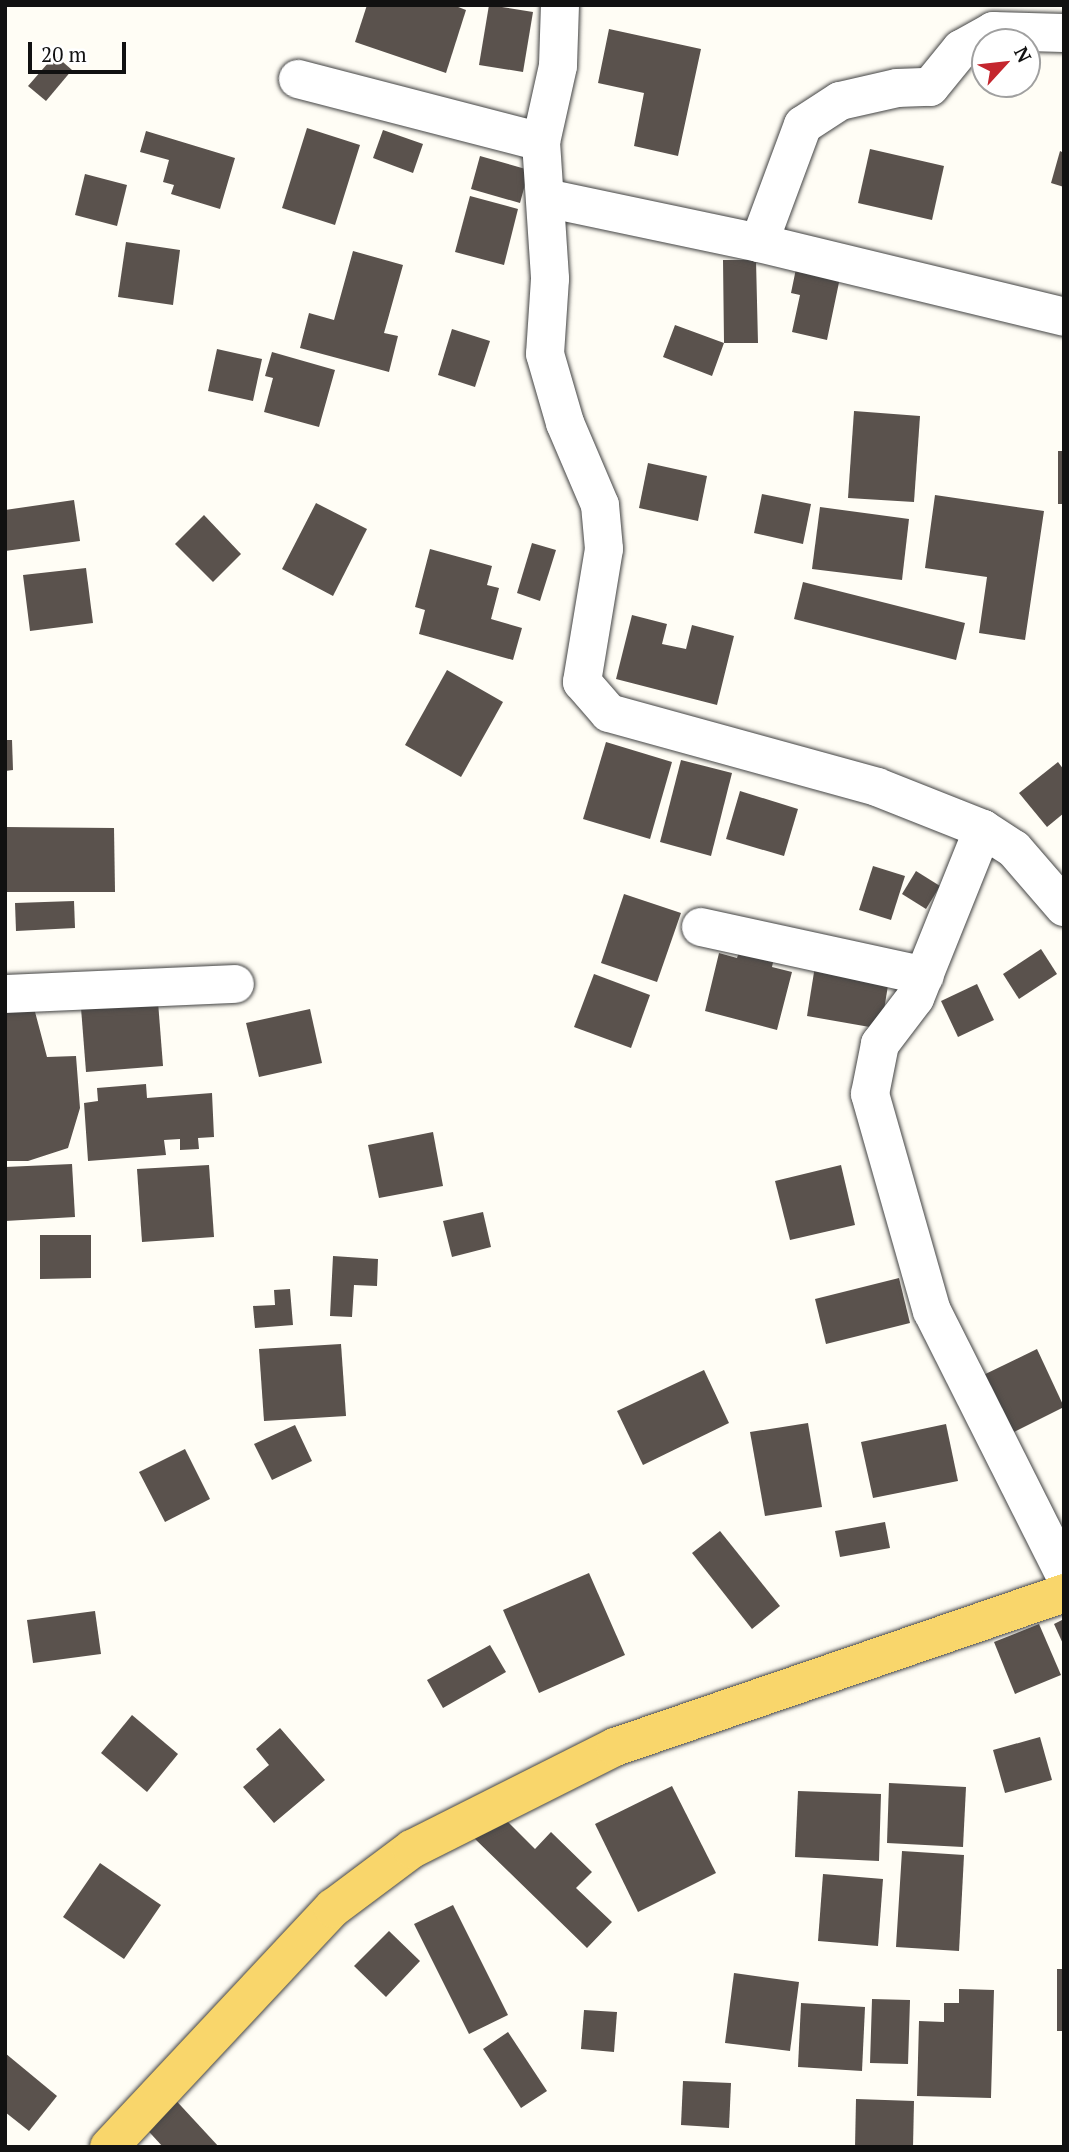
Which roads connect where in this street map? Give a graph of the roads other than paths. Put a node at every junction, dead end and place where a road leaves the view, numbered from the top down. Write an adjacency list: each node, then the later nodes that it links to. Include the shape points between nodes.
1 (561, 5): 4 (street, via 558,66)
2 (1064, 33): 6 (street, via 993,31 961,49 930,87 897,88 840,101 803,125)
3 (298, 79): 4 (street)
4 (541, 142): 5 (street)
5 (546, 198): 6 (street); 8 (street, via 550,279 545,354 565,423 600,505 604,549 582,682 592,698 609,713 877,787)
6 (759, 243): 7 (street)
7 (1064, 317)
8 (983, 830): 9 (street, via 1014,849); 11 (street)
9 (1064, 907)
10 (701, 927): 11 (street)
11 (925, 976): 14 (street, via 880,1044 872,1071 870,1094 880,1140 932,1311)
12 (235, 984): 13 (street)
13 (5, 994)
14 (1064, 1573)
15 (1064, 1593): 16 (main road, via 615,1747 412,1849 333,1908)
16 (109, 2147)

